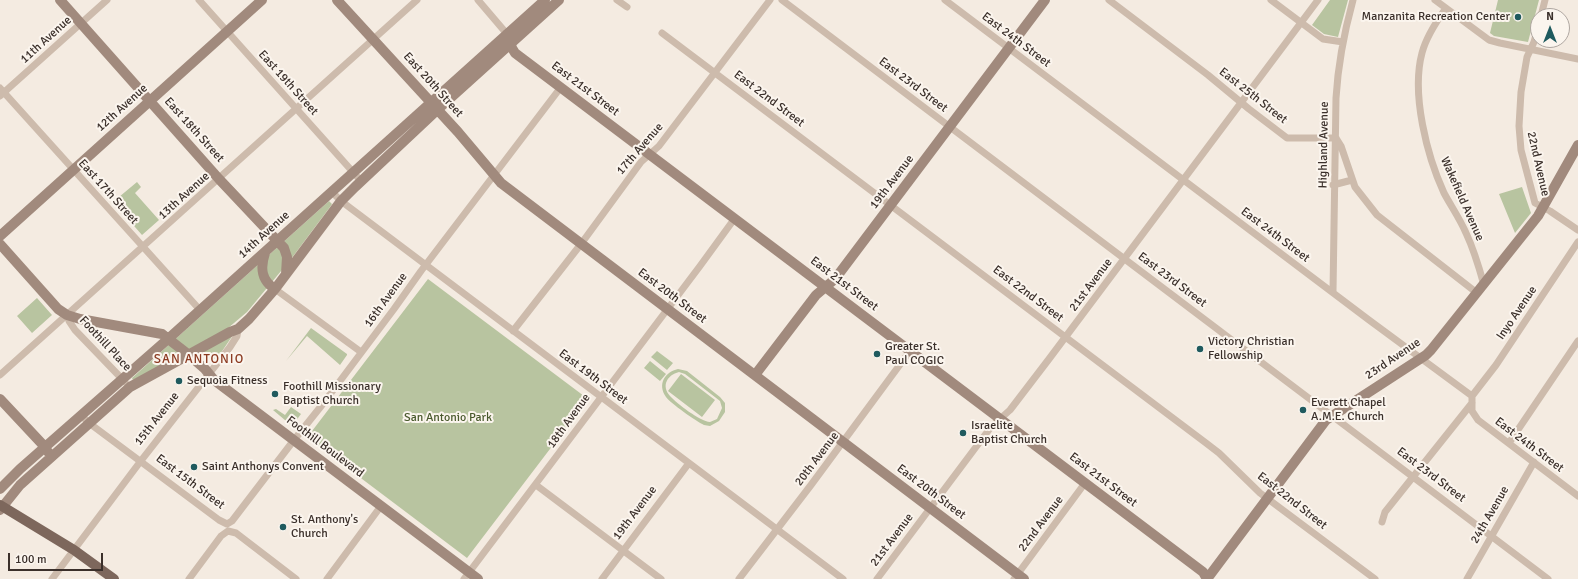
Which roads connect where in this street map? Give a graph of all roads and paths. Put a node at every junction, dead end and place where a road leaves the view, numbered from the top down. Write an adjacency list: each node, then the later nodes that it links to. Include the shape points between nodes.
1 (60, 0): 22 (street, East 18th Street)
2 (107, 0): 22 (street, 11th Avenue)
3 (199, 0): 24 (street, East 19th Street)
4 (262, 0): 24 (street, 12th Avenue)
5 (337, 0): 27 (street, East 20th Street)
6 (417, 0): 27 (street, 13th Avenue)
7 (478, 0): 26 (street, East 21st Street)
8 (545, 0): 26 (street, 14th Avenue)
9 (559, 0): 29 (street, 14th Avenue)
10 (617, 0): 20 (street)
11 (770, 0): 33 (street, 17th Avenue)
12 (782, 0): 40 (street, East 23rd Street)
13 (945, 0): 30 (street, East 24th Street)
14 (1045, 0): 30 (street, 19th Avenue)
15 (1109, 0): 37 (street, East 25th Street)
16 (1271, 0): 23 (street)
17 (1318, 0): 23 (street, 21st Avenue)
18 (1353, 0): 28 (street, Highland Avenue)
19 (1435, 0): 21 (street)
20 (627, 7)
21 (1446, 8): 31 (street, via 1489,40); 68 (street, Wakefield Avenue, via 1427,38 1422,53 1419,87 1422,119 1435,171 1466,232)
22 (81, 23): 35 (street, 11th Avenue); 36 (street, East 18th Street)
23 (1301, 23): 28 (street, via 1323,39); 37 (street, 21st Avenue)
24 (227, 31): 36 (street, 12th Avenue); 39 (street, East 19th Street)
25 (662, 33): 33 (street, East 22nd Street)
26 (507, 34): 29 (street, East 21st Street); 38 (street, 14th Avenue)
27 (374, 39): 38 (street, East 20th Street); 39 (street, 13th Avenue)
28 (1342, 42): 41 (street, Highland Avenue, via 1336,98)
29 (510, 44): 34 (street, East 21st Street, via 515,53); 38 (street, 14th Avenue)
30 (1008, 48): 40 (street, 19th Avenue); 48 (street, East 24th Street)
31 (1531, 50): 32 (street); 55 (street, 22nd Avenue, via 1527,57 1521,92 1519,126 1521,150 1535,203)
32 (1578, 59)
33 (715, 72): 43 (street, 17th Avenue, via 659,146); 54 (street, East 22nd Street)
34 (561, 87): 43 (street, East 21st Street); 46 (street, 16th Avenue)
35 (1, 92): 44 (street, East 17th Street)
36 (150, 101): 44 (street, 12th Avenue); 47 (street, East 18th Street)
37 (1241, 102): 41 (street, East 25th Street, via 1287,138); 48 (street, 21st Avenue)
38 (434, 106): 45 (street, 14th Avenue); 46 (street, East 20th Street); 50 (street, 14th Avenue)
39 (296, 108): 45 (street, East 19th Street); 47 (street, 13th Avenue)
40 (950, 127): 54 (street, 19th Avenue); 65 (street, East 23rd Street)
41 (1336, 138): 49 (street); 51 (street, Highland Avenue)
42 (1578, 145): 55 (street, 23rd Avenue)
43 (650, 154): 56 (street, East 21st Street); 62 (street, 17th Avenue, via 641,162)
44 (73, 170): 58 (street, 12th Avenue); 63 (street, East 17th Street)
45 (354, 173): 50 (street, East 19th Street); 52 (street, 14th Avenue)
46 (494, 175): 62 (street, East 20th Street); 66 (street, 16th Avenue)
47 (220, 179): 59 (street, East 18th Street); 63 (street, 13th Avenue)
48 (1184, 180): 65 (street, 21st Avenue); 71 (street, East 24th Street)
49 (1352, 180): 51 (street); 72 (street, via 1377,215)
50 (361, 181): 53 (street, 14th Avenue)
51 (1333, 185): 71 (street, Highland Avenue)
52 (332, 192): 53 (street, East 19th Street); 59 (street, 14th Avenue)
53 (341, 201): 66 (street, East 19th Street); 67 (street, 15th Avenue)
54 (892, 205): 69 (street, 19th Avenue); 78 (street, East 22nd Street)
55 (1543, 208): 57 (street); 68 (street, 23rd Avenue)
56 (735, 218): 69 (street, East 21st Street); 73 (street, 18th Avenue)
57 (1578, 230)
58 (0, 236)
59 (277, 241): 64 (street, 14th Avenue); 67 (street, East 18th Street, via 286,252 288,263)
60 (1578, 242): 92 (street, Inyo Avenue)
61 (0, 244): 75 (street, Foothill Boulevard, via 58,309)
62 (581, 244): 73 (street, East 20th Street); 77 (street, 17th Avenue)
63 (143, 247): 74 (street, East 17th Street); 75 (street, 13th Avenue)
64 (266, 251): 70 (street, via 262,272 266,282); 74 (street, 14th Avenue)
65 (1124, 258): 78 (street, 21st Avenue); 94 (street, East 23rd Street)
66 (426, 265): 77 (street, East 19th Street); 82 (street, 16th Avenue)
67 (285, 276): 70 (street, 15th Avenue)
68 (1484, 285): 72 (street, 23rd Avenue)
69 (826, 287): 81 (street, East 21st Street); 87 (street, 19th Avenue, via 816,295)
70 (275, 289): 76 (street, 15th Avenue); 82 (street)
71 (1332, 292): 84 (street, East 24th Street)
72 (1477, 293): 84 (street, 23rd Avenue)
73 (667, 309): 87 (street, East 20th Street); 90 (street, 18th Avenue)
74 (200, 310): 79 (street, 14th Avenue)
75 (67, 315): 79 (street, Foothill Boulevard, via 154,332); 86 (street, 13th Avenue); 88 (street, Foothill Place, via 75,330)
76 (238, 329): 83 (street); 85 (street, 15th Avenue, via 236,338)
77 (513, 331): 90 (street, East 19th Street)
78 (1066, 337): 95 (street, 21st Avenue, via 1010,410); 110 (street, East 22nd Street, via 1219,453)
79 (168, 339): 83 (street, Foothill Boulevard); 88 (street, 14th Avenue)
80 (1578, 341): 99 (street)
81 (910, 351): 95 (street, East 21st Street); 98 (street, 20th Avenue)
82 (361, 352): 97 (street, 16th Avenue)
83 (189, 355): 85 (street, Foothill Boulevard); 89 (street)
84 (1421, 358): 92 (street, East 24th Street); 94 (street, 23rd Avenue)
85 (209, 374): 97 (street, Foothill Boulevard); 102 (street, 15th Avenue)
86 (0, 375)
87 (755, 375): 98 (street, East 20th Street)
88 (123, 379): 89 (street, Foothill Place); 93 (street, 14th Avenue)
89 (130, 387): 96 (street)
90 (600, 396): 104 (street, East 19th Street); 107 (street, 18th Avenue)
91 (0, 398): 100 (street)
92 (1472, 400): 99 (street, East 24th Street, via 1472,411 1478,420); 105 (street, Inyo Avenue)
93 (82, 415): 96 (street, East 15th Street); 100 (street, 14th Avenue)
94 (1333, 415): 105 (street, East 23rd Street); 110 (street, 23rd Avenue, via 1324,423)
95 (1000, 419): 106 (street, East 21st Street); 113 (street, 21st Avenue, via 991,427)
96 (89, 423): 101 (street); 102 (street, East 15th Street)
97 (294, 440): 111 (street, Foothill Boulevard); 115 (street, 16th Avenue)
98 (843, 442): 113 (street, East 20th Street); 116 (street, 20th Avenue)
99 (1509, 443): 103 (street, East 24th Street)
100 (45, 447): 101 (street); 108 (street, 14th Avenue)
101 (51, 458): 112 (street)
102 (140, 462): 115 (street, East 15th Street); 118 (street, 15th Avenue)
103 (1534, 462): 109 (street, East 24th Street); 117 (street, 24th Avenue)
104 (689, 463): 116 (street, East 19th Street); 119 (street, 19th Avenue)
105 (1413, 476): 114 (street, Inyo Avenue, via 1385,512); 117 (street, East 23rd Street)
106 (1086, 483): 121 (street, 22nd Avenue); 133 (street, East 21st Street, via 1203,572)
107 (536, 485): 119 (street); 120 (street, 18th Avenue)
108 (0, 489)
109 (1577, 493)
110 (1267, 498): 133 (street, 23rd Avenue); 134 (street, East 22nd Street)
111 (381, 506): 120 (street, Foothill Boulevard); 126 (street)
112 (1, 507): 118 (main road)
113 (930, 508): 121 (street, East 20th Street); 132 (street, 21st Avenue)
114 (1382, 522)
115 (227, 527): 124 (street, 16th Avenue); 125 (street, East 15th Street)
116 (777, 529): 130 (street, 20th Avenue); 131 (street, East 19th Street)
117 (1491, 535): 135 (street, 24th Avenue); 136 (street, East 23rd Street)
118 (74, 550): 122 (street, 15th Avenue); 123 (main road)
119 (623, 550): 128 (street, 19th Avenue); 129 (street)
120 (466, 576): 127 (street, Foothill Boulevard)
121 (1018, 577)
122 (52, 579)
123 (114, 579)
124 (189, 579)
125 (296, 579)
126 (327, 579)
127 (478, 579)
128 (602, 579)
129 (661, 579)
130 (739, 579)
131 (843, 579)
132 (877, 579)
133 (1207, 579)
134 (1375, 579)
135 (1466, 579)
136 (1548, 579)

